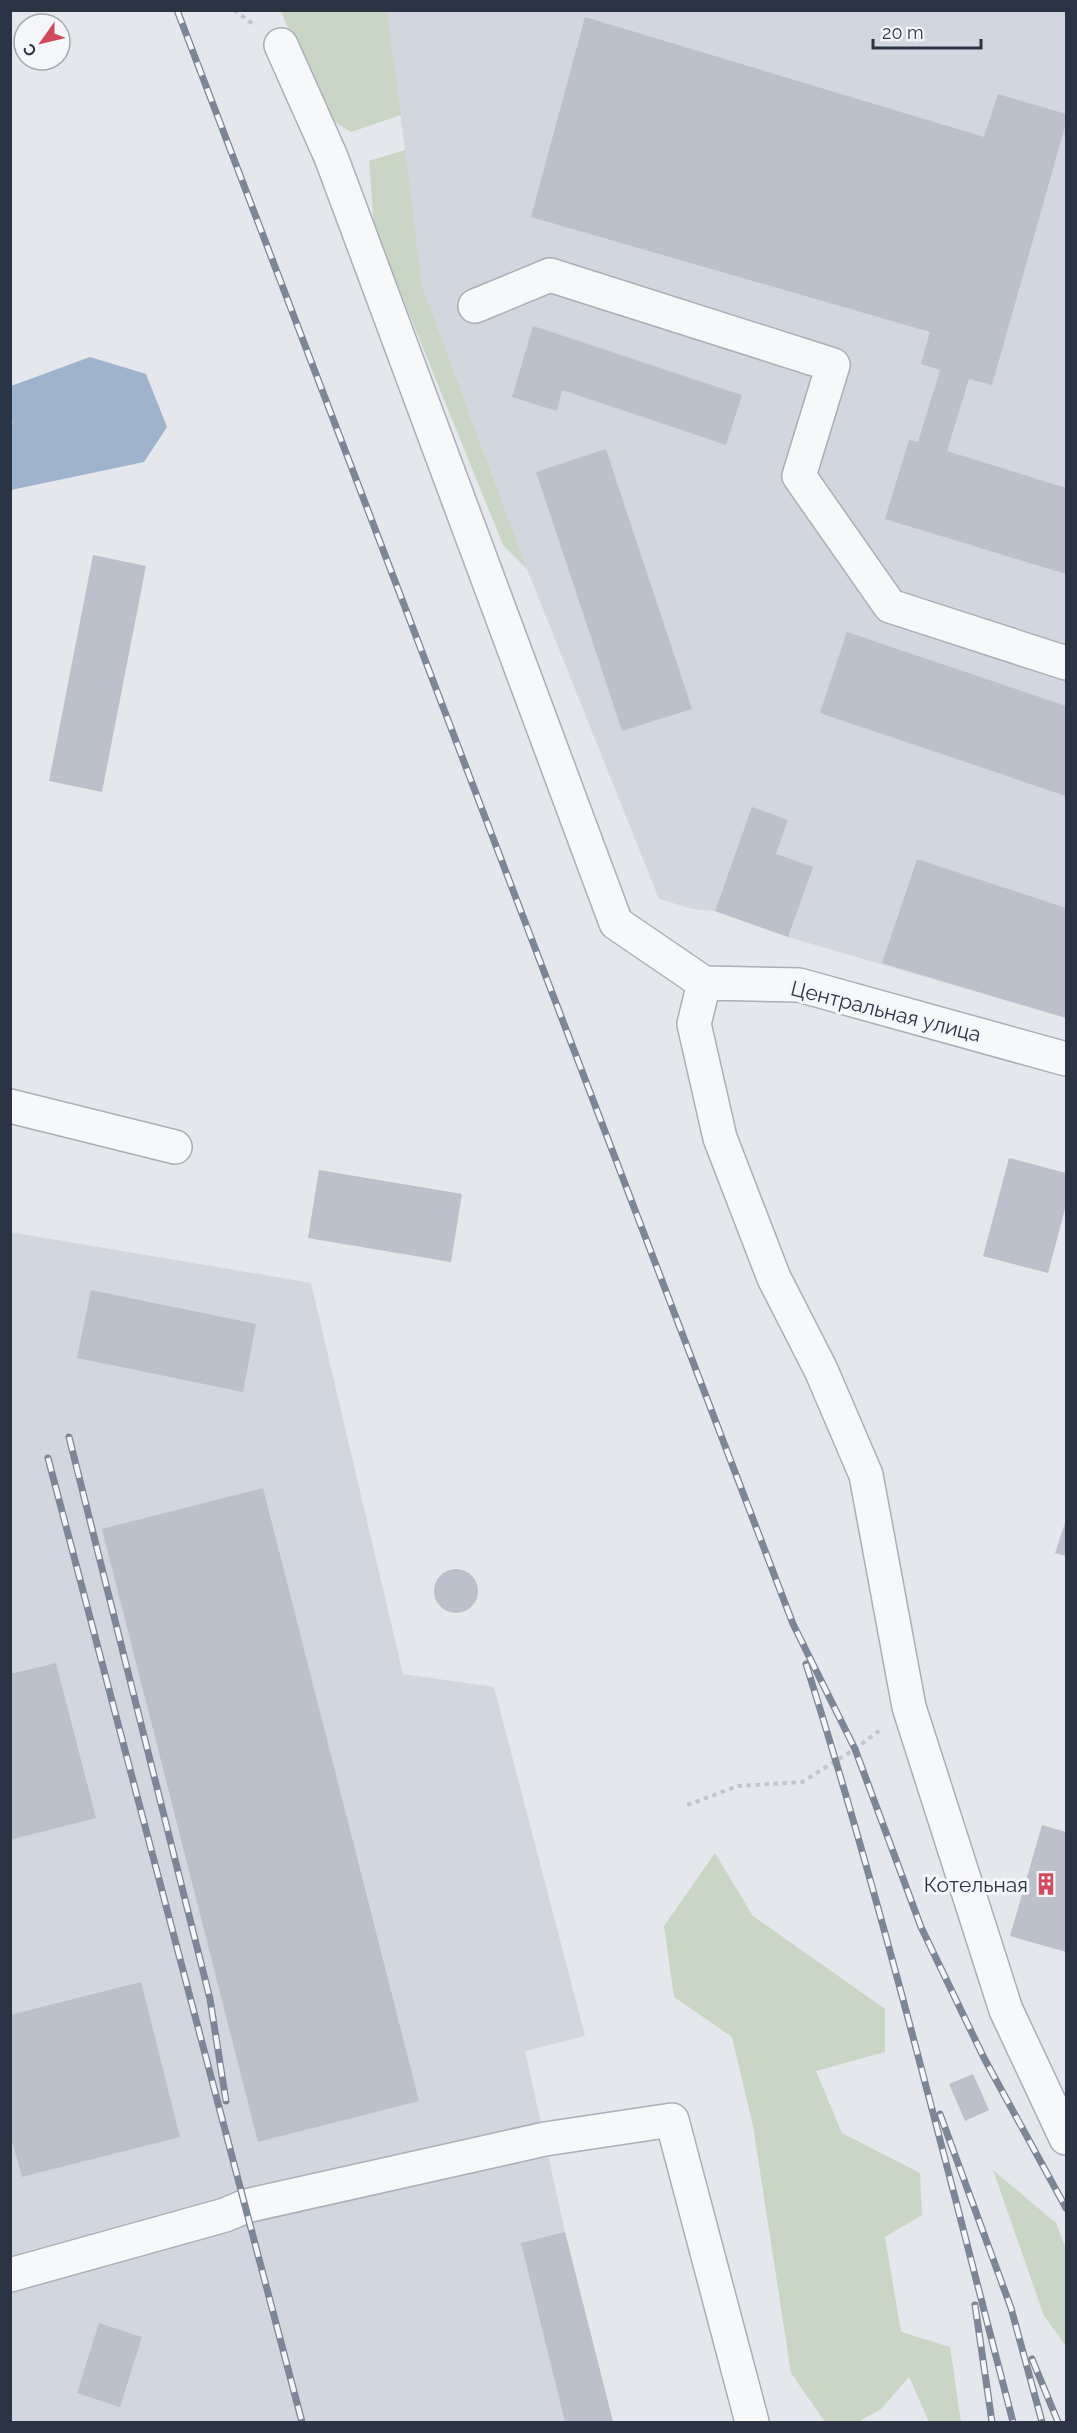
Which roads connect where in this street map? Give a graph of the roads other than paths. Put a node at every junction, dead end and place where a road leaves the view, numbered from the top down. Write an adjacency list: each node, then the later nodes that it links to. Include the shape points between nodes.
1 (281, 45): 4 (street, via 331,158 616,923)
2 (475, 306): 3 (street, via 550,275 833,366 799,476 890,606)
3 (1066, 663)
4 (704, 982): 5 (street, Центральная улица, via 799,985); 8 (street, via 694,1024 720,1138 774,1278 821,1370 866,1475 909,1707 1006,2010)
5 (1066, 1059)
6 (10, 1106): 7 (street)
7 (175, 1147)
8 (1066, 2138)
9 (10, 2275): 10 (street, via 246,2206 545,2139 672,2120)
10 (752, 2422)

